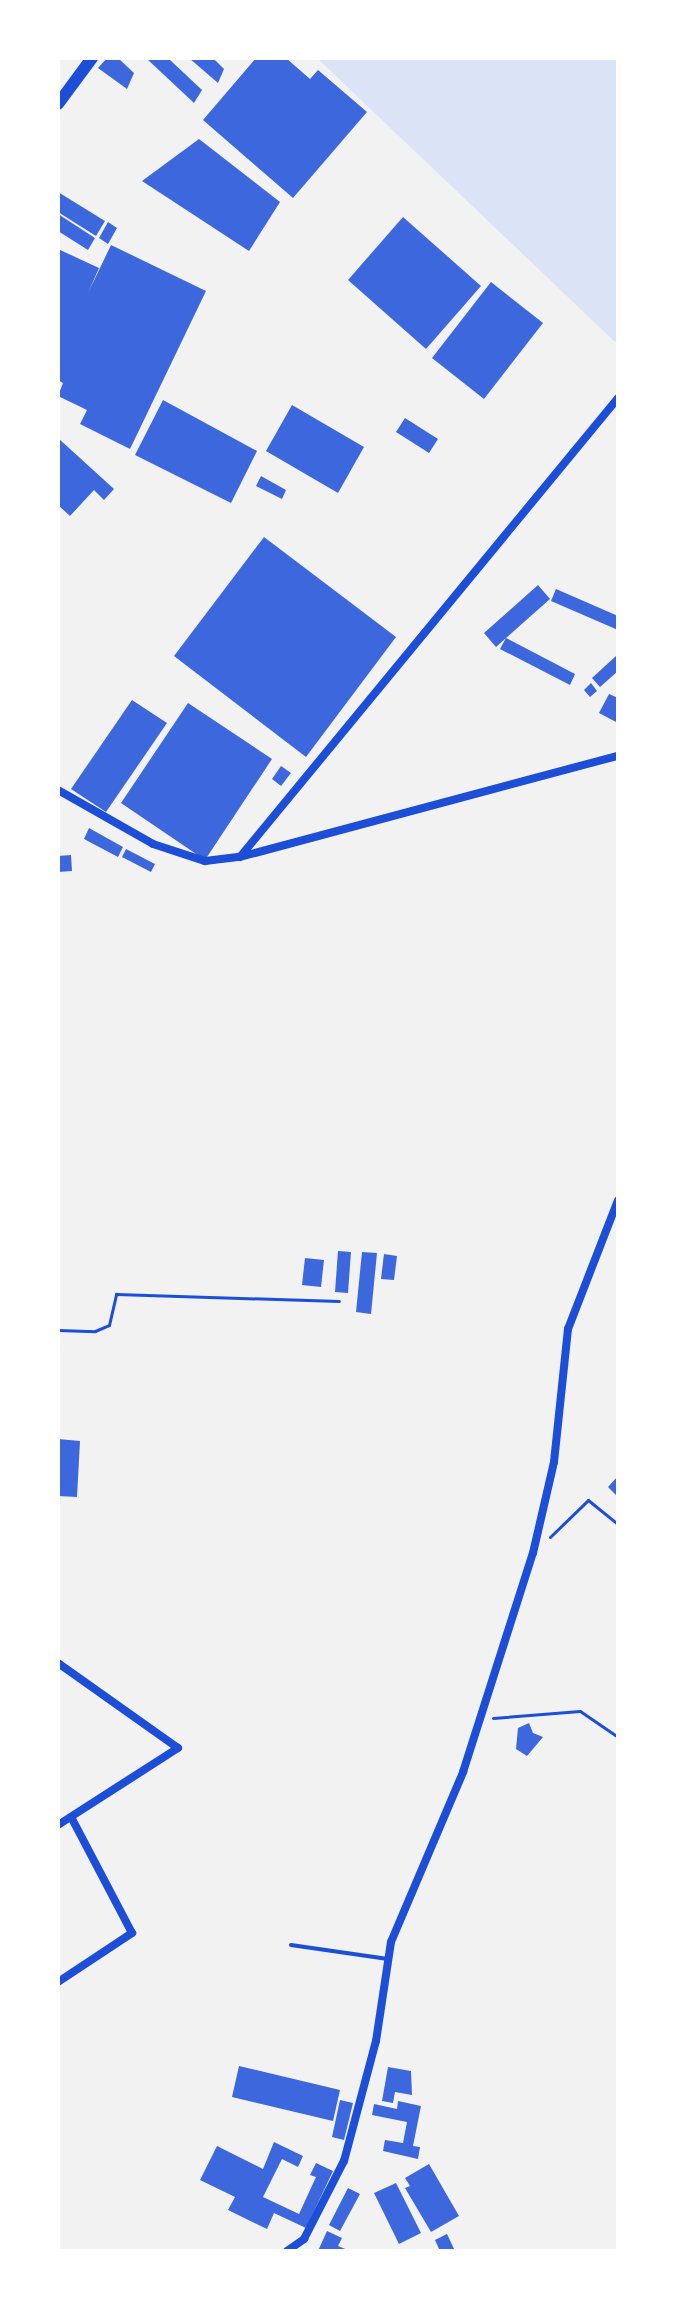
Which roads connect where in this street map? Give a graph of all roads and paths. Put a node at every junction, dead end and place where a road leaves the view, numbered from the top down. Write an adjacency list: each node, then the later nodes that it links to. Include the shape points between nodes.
1 (87, 61): 2 (main road)
2 (58, 104)
3 (618, 398): 6 (street)
4 (618, 756): 6 (street)
5 (58, 790): 6 (street, via 186,859)
6 (240, 857)
7 (618, 1200): 11 (street, via 568,1329 554,1462)
8 (339, 1301): 9 (path, via 116,1294 109,1325 95,1331)
9 (58, 1330)
10 (618, 1524): 11 (path, via 588,1500)
11 (533, 1553): 13 (street)
12 (58, 1663): 15 (street, via 178,1748)
13 (477, 1720): 14 (path, via 580,1711); 18 (street, via 463,1772)
14 (618, 1737)
15 (71, 1817): 16 (street); 19 (street, via 132,1933)
16 (58, 1825)
17 (291, 1945): 18 (lane)
18 (388, 1959): 20 (street, via 376,2041 344,2161 304,2239)
19 (58, 1982)
20 (287, 2251)

